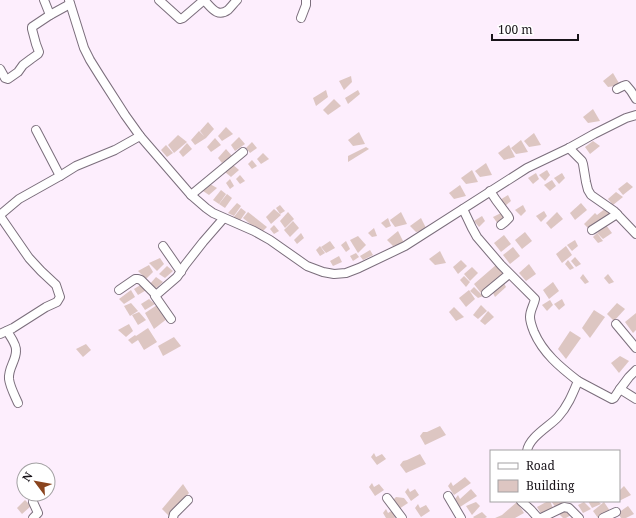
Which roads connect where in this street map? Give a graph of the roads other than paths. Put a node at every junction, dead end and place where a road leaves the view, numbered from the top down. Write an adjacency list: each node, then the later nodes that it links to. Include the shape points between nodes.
1 (44, 0): 7 (street)
2 (159, 0): 3 (street, via 180,19)
3 (204, 0): 4 (street, via 216,13 226,11)
4 (237, 0)
5 (306, 0): 8 (street)
6 (69, 2): 7 (street); 14 (street, via 90,60)
7 (50, 15): 9 (street, via 32,28 38,54 8,79)
8 (301, 18)
9 (0, 69)
10 (617, 89): 11 (street, via 626,85)
11 (636, 98)
12 (636, 115): 15 (street)
13 (36, 130): 17 (street)
14 (140, 136): 17 (street); 19 (street)
15 (569, 148): 18 (street, via 526,168); 21 (street, via 582,161 588,190)
16 (243, 152): 19 (street)
17 (60, 176): 22 (street, via 19,199)
18 (490, 191): 20 (street); 24 (street, via 509,218)
19 (192, 195): 23 (street)
20 (463, 209): 23 (street, via 405,246 359,268 334,274 307,266 270,240); 29 (street, via 477,237)
21 (617, 214): 25 (street); 26 (street)
22 (0, 216): 35 (street, via 29,258 56,285 60,297 57,302)
23 (224, 219): 28 (street)
24 (501, 225)
25 (592, 230)
26 (636, 234)
27 (163, 246): 28 (street)
28 (181, 272): 32 (street)
29 (509, 274): 31 (street); 38 (street, via 535,298 531,309 531,324 544,351)
30 (119, 290): 32 (street, via 138,279)
31 (486, 293)
32 (156, 295): 33 (street)
33 (171, 319)
34 (616, 324): 36 (street)
35 (4, 332): 41 (street, via 16,347 9,379)
36 (636, 348)
37 (636, 370): 39 (street)
38 (578, 380): 39 (street, via 612,399); 42 (street, via 571,398 558,418 539,432)
39 (620, 388): 40 (street)
40 (636, 399)
41 (18, 403)
42 (529, 449)
43 (448, 496): 52 (street)
44 (386, 498): 51 (street)
45 (188, 500): 50 (street, via 174,514)
46 (33, 502): 49 (street, via 38,512)
47 (521, 502): 53 (street)
48 (616, 512): 56 (street)
49 (34, 518)
50 (174, 518)
51 (402, 518)
52 (462, 518)
53 (538, 518)
54 (541, 518): 55 (street, via 564,506)
55 (579, 518)
56 (604, 518)

